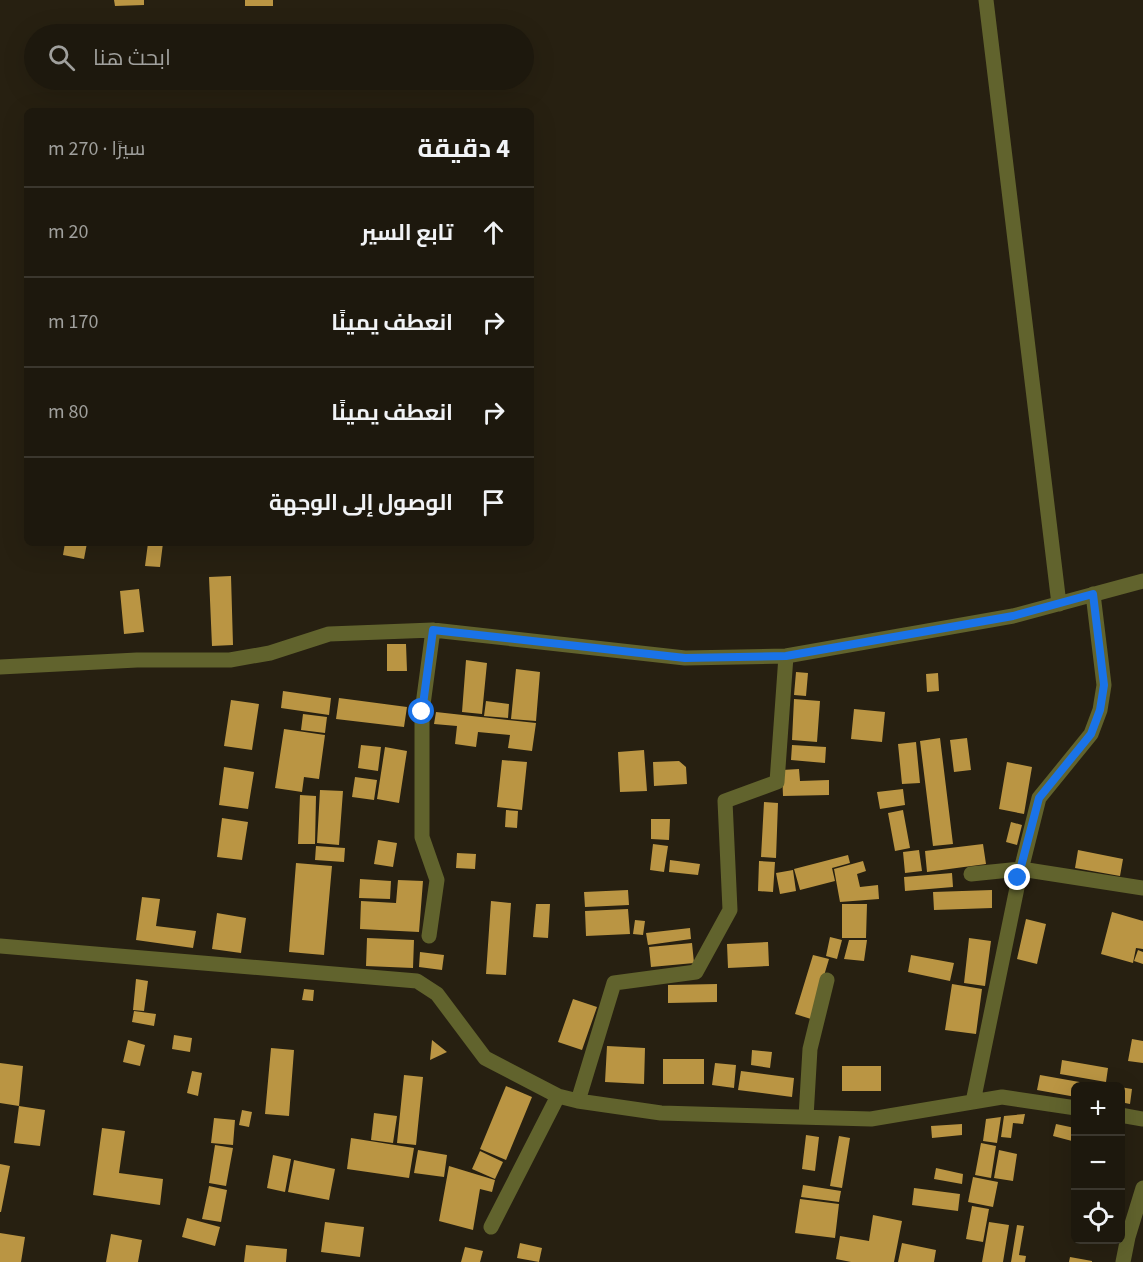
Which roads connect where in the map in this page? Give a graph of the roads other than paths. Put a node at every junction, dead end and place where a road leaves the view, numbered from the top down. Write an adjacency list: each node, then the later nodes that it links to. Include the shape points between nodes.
1 (986, 0): 4 (street)
2 (1143, 580): 3 (street)
3 (1093, 594): 4 (street); 8 (street, via 1104,685 1100,710 1091,734 1039,798)
4 (1059, 604): 6 (street, via 1013,616)
5 (433, 630): 6 (street, via 685,658); 7 (street, via 329,634 270,653 230,660); 11 (street, via 422,712 422,837 437,880)
6 (786, 656): 15 (street, via 777,782 724,801 730,910 696,972 614,983)
7 (0, 667)
8 (1021, 869): 9 (street); 10 (street); 16 (street)
9 (971, 873)
10 (1143, 888)
11 (429, 936)
12 (0, 946): 14 (street, via 417,981 437,994 485,1058)
13 (827, 980): 19 (street, via 810,1049)
14 (558, 1096): 15 (street); 22 (street)
15 (578, 1101): 19 (street, via 661,1113)
16 (973, 1102): 17 (street, via 1002,1097); 19 (street, via 870,1119)
17 (1071, 1107)
18 (1125, 1116): 20 (street)
19 (806, 1117)
20 (1143, 1119)
21 (1143, 1188): 23 (street)
22 (491, 1227)
23 (1123, 1262)

